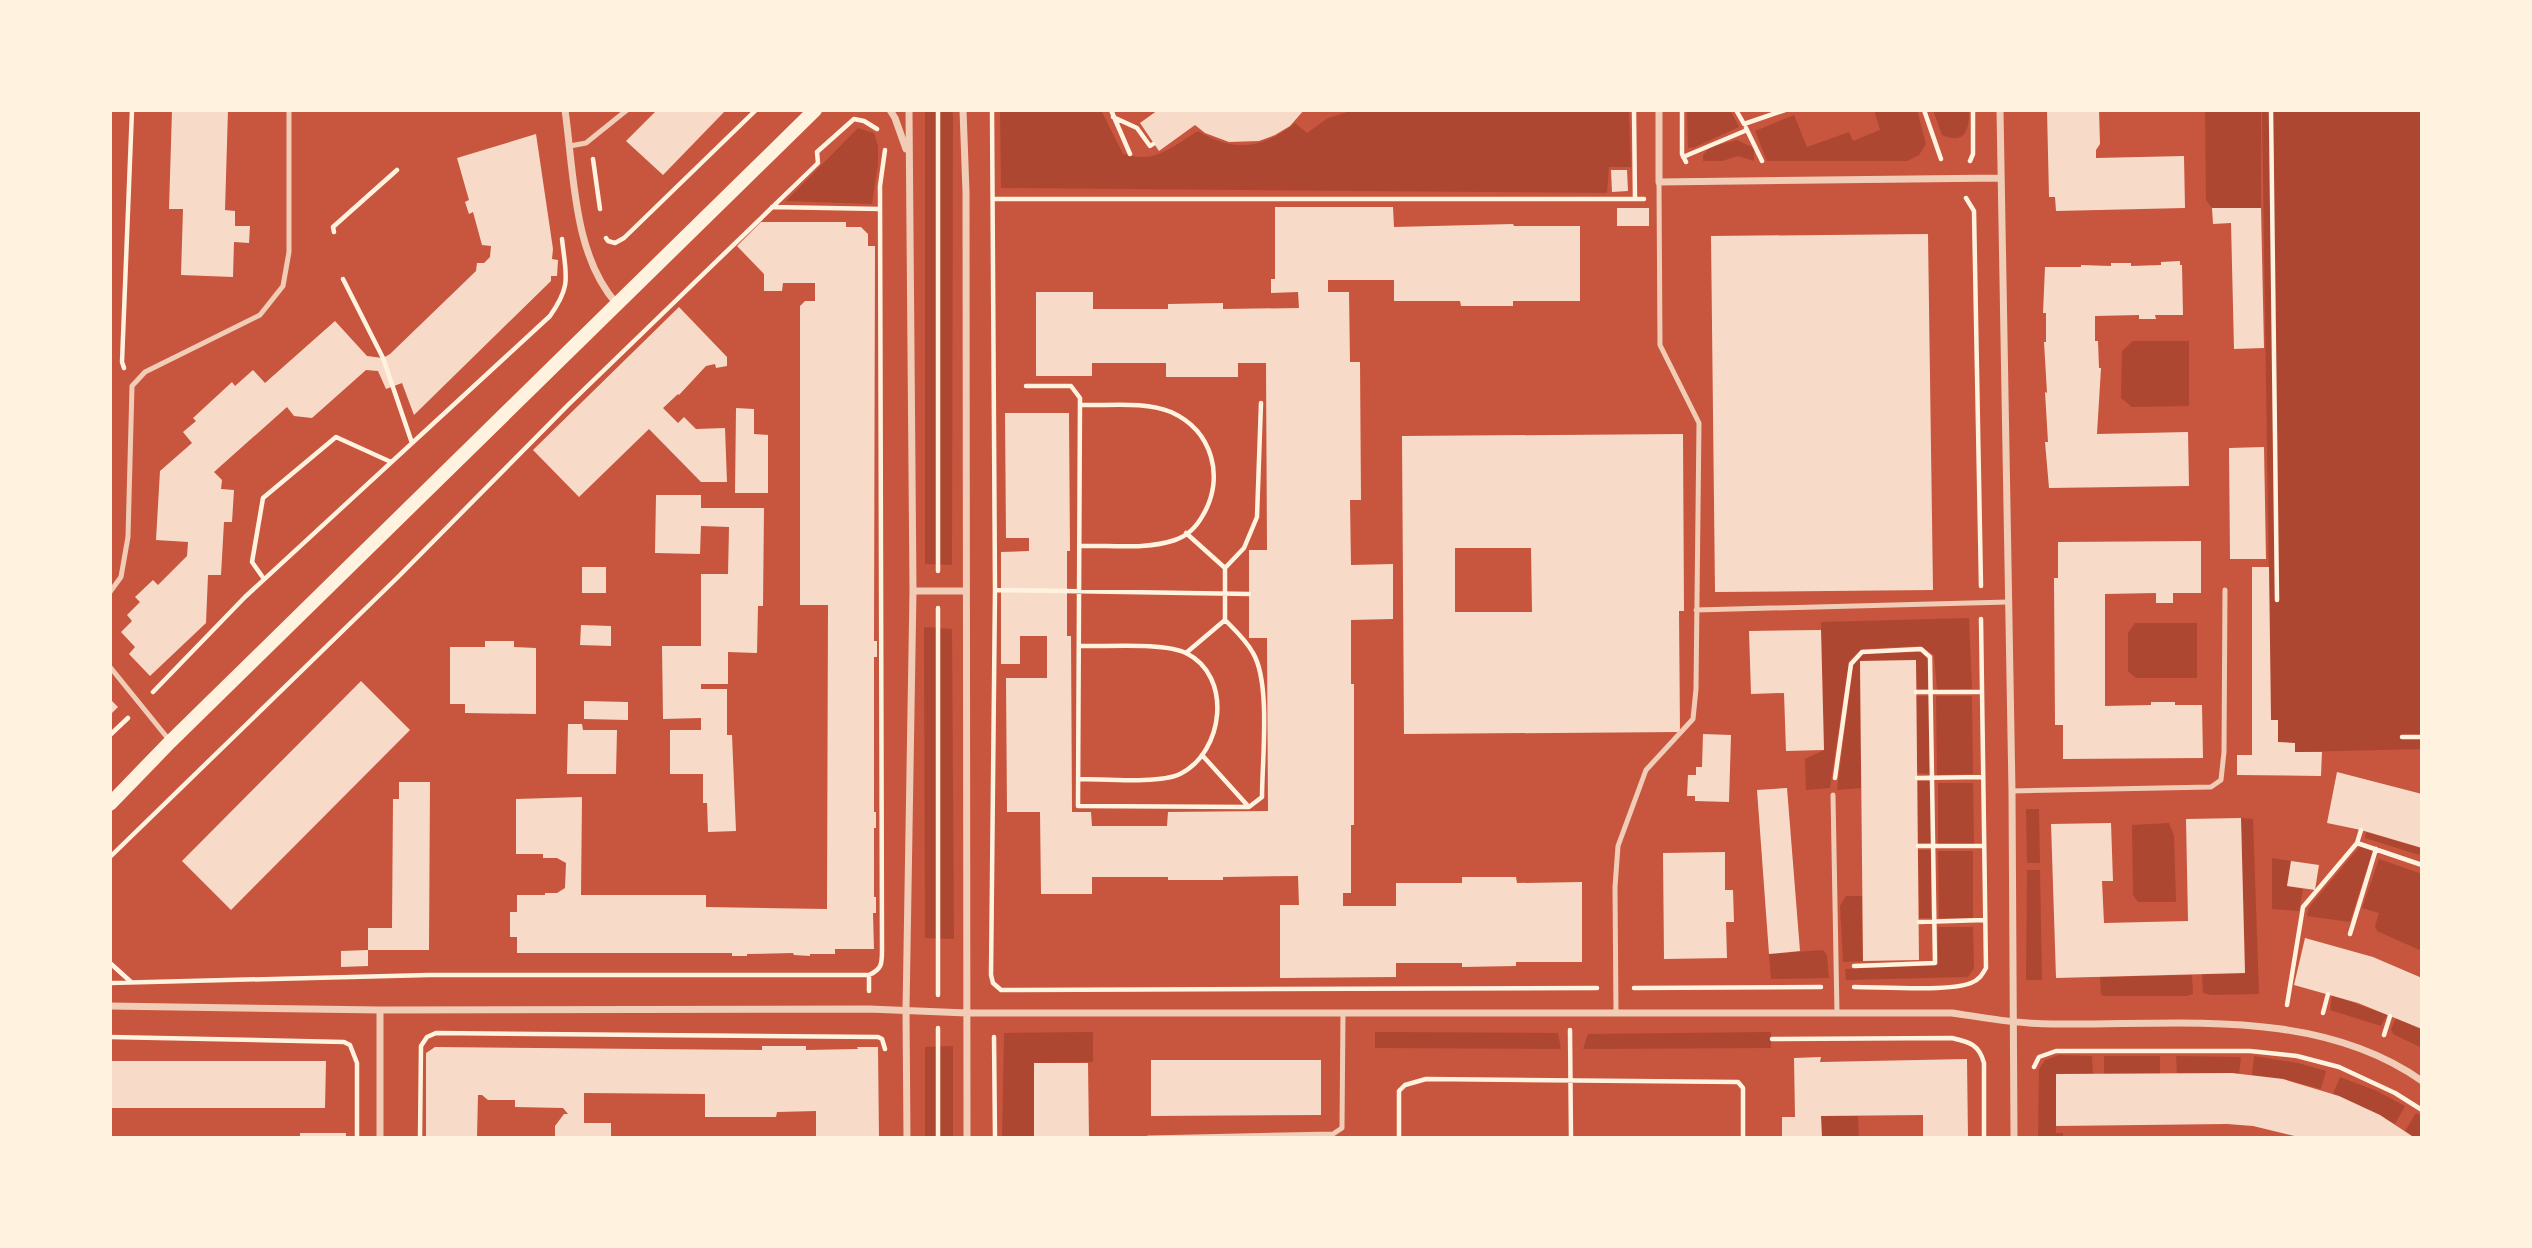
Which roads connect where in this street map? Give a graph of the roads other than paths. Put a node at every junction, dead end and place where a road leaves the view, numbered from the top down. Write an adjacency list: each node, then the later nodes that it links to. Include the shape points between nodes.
1 (289, 110): 18 (lane, via 289,252 283,286 260,315 145,372 132,386 128,537 121,577)
2 (565, 110): 10 (street)
3 (627, 110): 10 (lane, via 586,143)
4 (815, 110): 14 (main road)
5 (890, 110): 11 (street)
6 (909, 110): 11 (street)
7 (964, 110): 17 (street)
8 (1659, 110): 13 (street)
9 (2000, 110): 12 (street)
10 (570, 145): 14 (street, via 582,237 598,278)
11 (908, 156): 16 (street)
12 (2000, 178): 13 (street); 19 (street)
13 (1659, 182): 20 (lane, via 1660,345 1699,423)
14 (616, 303): 22 (main road)
15 (2225, 590): 23 (lane, via 2221,780 2211,787)
16 (913, 591): 17 (street); 28 (street)
17 (966, 591): 31 (street)
18 (110, 592)
19 (2008, 602): 20 (lane); 23 (street)
20 (1696, 610): 30 (lane, via 1693,719 1646,770 1618,846)
21 (110, 667): 22 (lane)
22 (170, 742): 25 (main road)
23 (2012, 791): 33 (street)
24 (1833, 795): 32 (lane)
25 (110, 804)
26 (110, 1006): 27 (street)
27 (380, 1010): 28 (street); 35 (street)
28 (906, 1010): 31 (street); 36 (street)
29 (1343, 1012): 30 (street); 31 (street); 38 (lane, via 1342,1128 1333,1135)
30 (1616, 1012): 32 (street)
31 (967, 1013): 37 (street)
32 (1837, 1013): 33 (street, via 1952,1013)
33 (2013, 1022): 34 (street, via 2267,1027 2353,1046); 39 (street)
34 (2422, 1082)
35 (380, 1138)
36 (906, 1138)
37 (967, 1138)
38 (1148, 1138)
39 (2014, 1138)

